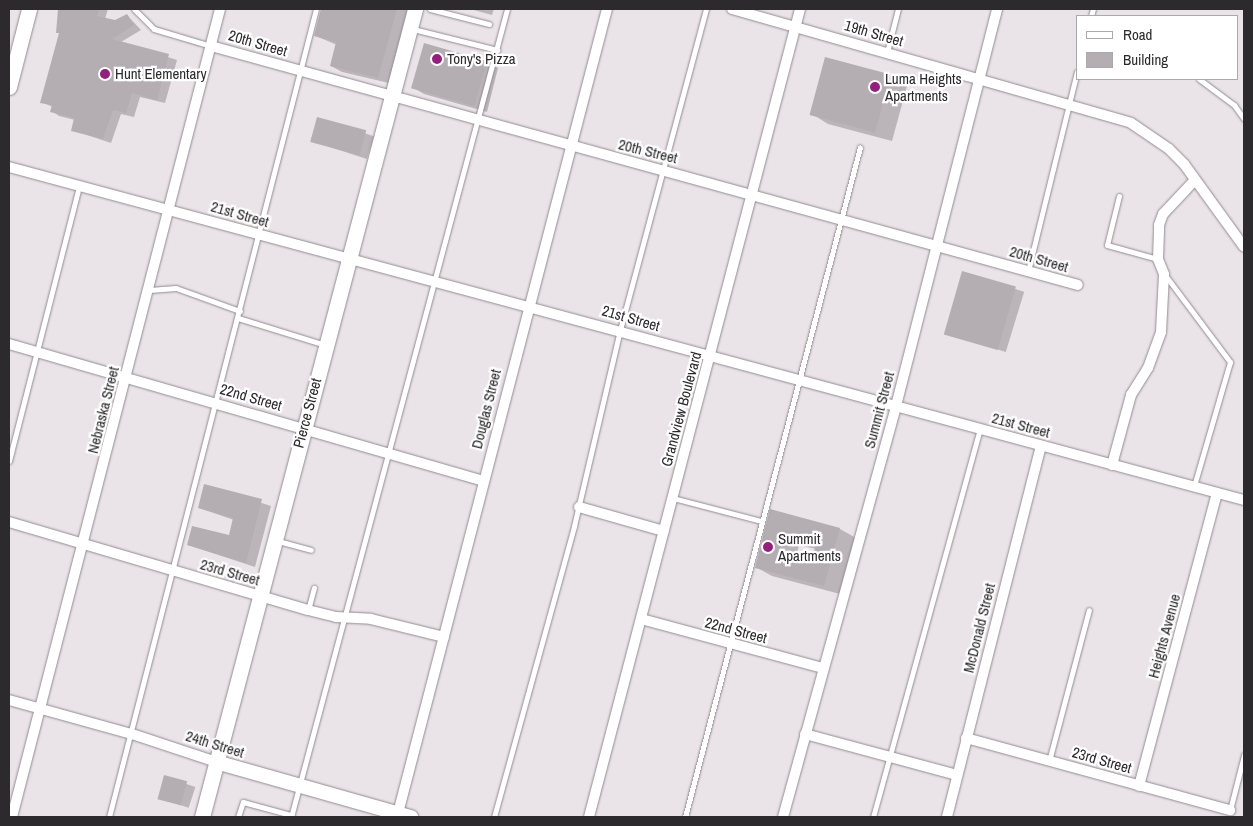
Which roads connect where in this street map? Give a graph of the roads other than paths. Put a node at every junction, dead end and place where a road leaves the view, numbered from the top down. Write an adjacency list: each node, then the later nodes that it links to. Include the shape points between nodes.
1 (29, 9): 24 (main road)
2 (134, 9): 17 (lane, via 154,29)
3 (220, 9): 17 (street, Nebraska Street)
4 (316, 9): 20 (lane)
5 (415, 9): 16 (main road, Pierce Street)
6 (430, 9): 14 (lane)
7 (507, 9): 18 (lane)
8 (608, 9): 29 (street, Douglas Street)
9 (706, 9): 32 (lane)
10 (732, 9): 15 (street, 19th Street)
11 (800, 9): 15 (street, Grandview Boulevard)
12 (898, 9): 19 (lane)
13 (997, 9): 23 (street, Summit Street)
14 (489, 24)
15 (796, 26): 19 (street, 19th Street); 35 (street, Grandview Boulevard)
16 (410, 28): 18 (lane); 25 (main road, Pierce Street)
17 (211, 46): 20 (street, 20th Street); 37 (street, Nebraska Street)
18 (497, 50): 28 (lane)
19 (887, 52): 23 (street, 19th Street)
20 (300, 70): 25 (street, 20th Street); 39 (lane)
21 (1076, 76): 26 (lane)
22 (1200, 80): 27 (lane, via 1234,106)
23 (979, 81): 26 (street, 19th Street); 40 (street, Summit Street)
24 (9, 87)
25 (391, 96): 28 (street, 20th Street); 43 (main road, Pierce Street)
26 (1068, 106): 33 (street, 19th Street, via 1131,123 1169,149); 44 (lane)
27 (1244, 119)
28 (480, 120): 29 (street, 20th Street); 46 (lane)
29 (569, 147): 32 (street, 20th Street); 49 (street, Douglas Street)
30 (860, 147): 38 (lane)
31 (9, 166): 34 (street, 21st Street)
32 (664, 170): 35 (street, 20th Street); 52 (lane)
33 (1196, 180): 41 (street, 19th Street); 42 (street, via 1163,214 1159,224)
34 (79, 186): 37 (street, 21st Street); 55 (lane)
35 (752, 194): 38 (street, 20th Street); 56 (street, Grandview Boulevard)
36 (1119, 196): 42 (lane, via 1107,245)
37 (169, 209): 39 (street, 21st Street); 48 (street, Nebraska Street)
38 (843, 220): 40 (street, 20th Street); 58 (lane)
39 (259, 235): 43 (street, 21st Street); 50 (lane)
40 (937, 246): 44 (street, 20th Street); 60 (street, Summit Street)
41 (1244, 247)
42 (1158, 259): 45 (street)
43 (348, 260): 46 (street, 21st Street); 54 (main road, Pierce Street)
44 (1028, 271): 47 (street, 20th Street)
45 (1164, 274): 66 (street, via 1162,332 1148,368 1131,395); 68 (lane, via 1230,362)
46 (435, 282): 49 (street, 21st Street); 64 (lane)
47 (1078, 285)
48 (149, 290): 50 (lane, via 176,288); 57 (street, Nebraska Street)
49 (529, 306): 52 (street, 21st Street); 67 (street, Douglas Street)
50 (240, 311): 51 (lane)
51 (238, 318): 54 (lane); 59 (lane)
52 (620, 330): 56 (street, 21st Street); 72 (lane)
53 (9, 344): 55 (street, 22nd Street)
54 (325, 345): 61 (main road, Pierce Street)
55 (37, 352): 57 (street, 22nd Street); 65 (lane)
56 (710, 358): 58 (street, 21st Street); 70 (street, Grandview Boulevard)
57 (127, 377): 59 (street, 22nd Street); 77 (street, Nebraska Street)
58 (801, 380): 60 (street, 21st Street); 73 (lane)
59 (216, 403): 61 (street, 22nd Street); 79 (lane)
60 (896, 406): 62 (street, 21st Street); 88 (street, Summit Street)
61 (303, 427): 64 (street, 22nd Street); 76 (main road, Pierce Street)
62 (980, 429): 63 (street, 21st Street); 95 (lane)
63 (1041, 446): 66 (street, 21st Street); 93 (street, McDonald Street)
64 (388, 453): 67 (street, 22nd Street); 84 (lane)
65 (9, 460)
66 (1112, 465): 68 (street, 21st Street)
67 (484, 481): 86 (street, Douglas Street)
68 (1194, 486): 69 (street, 21st Street)
69 (1217, 493): 71 (street, 21st Street); 100 (street, Heights Avenue)
70 (672, 498): 73 (lane); 75 (street, Grandview Boulevard)
71 (1244, 500)
72 (579, 507): 75 (street); 108 (lane)
73 (761, 521): 87 (lane)
74 (9, 522): 77 (street, 23rd Street)
75 (664, 531): 85 (street, Grandview Boulevard)
76 (275, 540): 78 (lane); 81 (main road, Pierce Street)
77 (83, 546): 79 (street, 23rd Street); 90 (street, Nebraska Street)
78 (311, 550)
79 (171, 571): 81 (street, 23rd Street); 91 (lane)
80 (314, 588): 82 (lane)
81 (261, 596): 82 (street, 23rd Street); 97 (main road, Pierce Street)
82 (308, 610): 84 (street, 23rd Street, via 336,617)
83 (1089, 610): 96 (lane)
84 (345, 615): 86 (street, 23rd Street); 99 (lane)
85 (641, 620): 87 (street, 22nd Street); 109 (street, Grandview Boulevard)
86 (444, 637): 103 (street, Douglas Street)
87 (732, 644): 88 (street, 22nd Street); 110 (lane)
88 (823, 668): 92 (street, Summit Street)
89 (9, 700): 90 (street, 24th Street)
90 (40, 709): 91 (street, 24th Street); 104 (street, Nebraska Street)
91 (132, 734): 97 (street, 24th Street); 105 (lane)
92 (805, 734): 95 (street); 111 (street, Summit Street)
93 (966, 738): 96 (street, 23rd Street); 98 (street, McDonald Street)
94 (1244, 755): 101 (lane)
95 (890, 756): 98 (street); 112 (lane)
96 (1049, 761): 100 (street, 23rd Street)
97 (216, 762): 99 (street, 24th Street); 106 (main road, Pierce Street)
98 (957, 774): 113 (street, McDonald Street)
99 (298, 785): 102 (lane); 103 (street, 24th Street)
100 (1139, 786): 101 (street, 23rd Street)
101 (1230, 810)
102 (291, 816): 107 (lane, via 243,802)
103 (402, 816)
104 (12, 817)
105 (109, 817)
106 (202, 817)
107 (238, 817)
108 (494, 817)
109 (590, 817)
110 (686, 817)
111 (783, 817)
112 (873, 817)
113 (947, 817)

